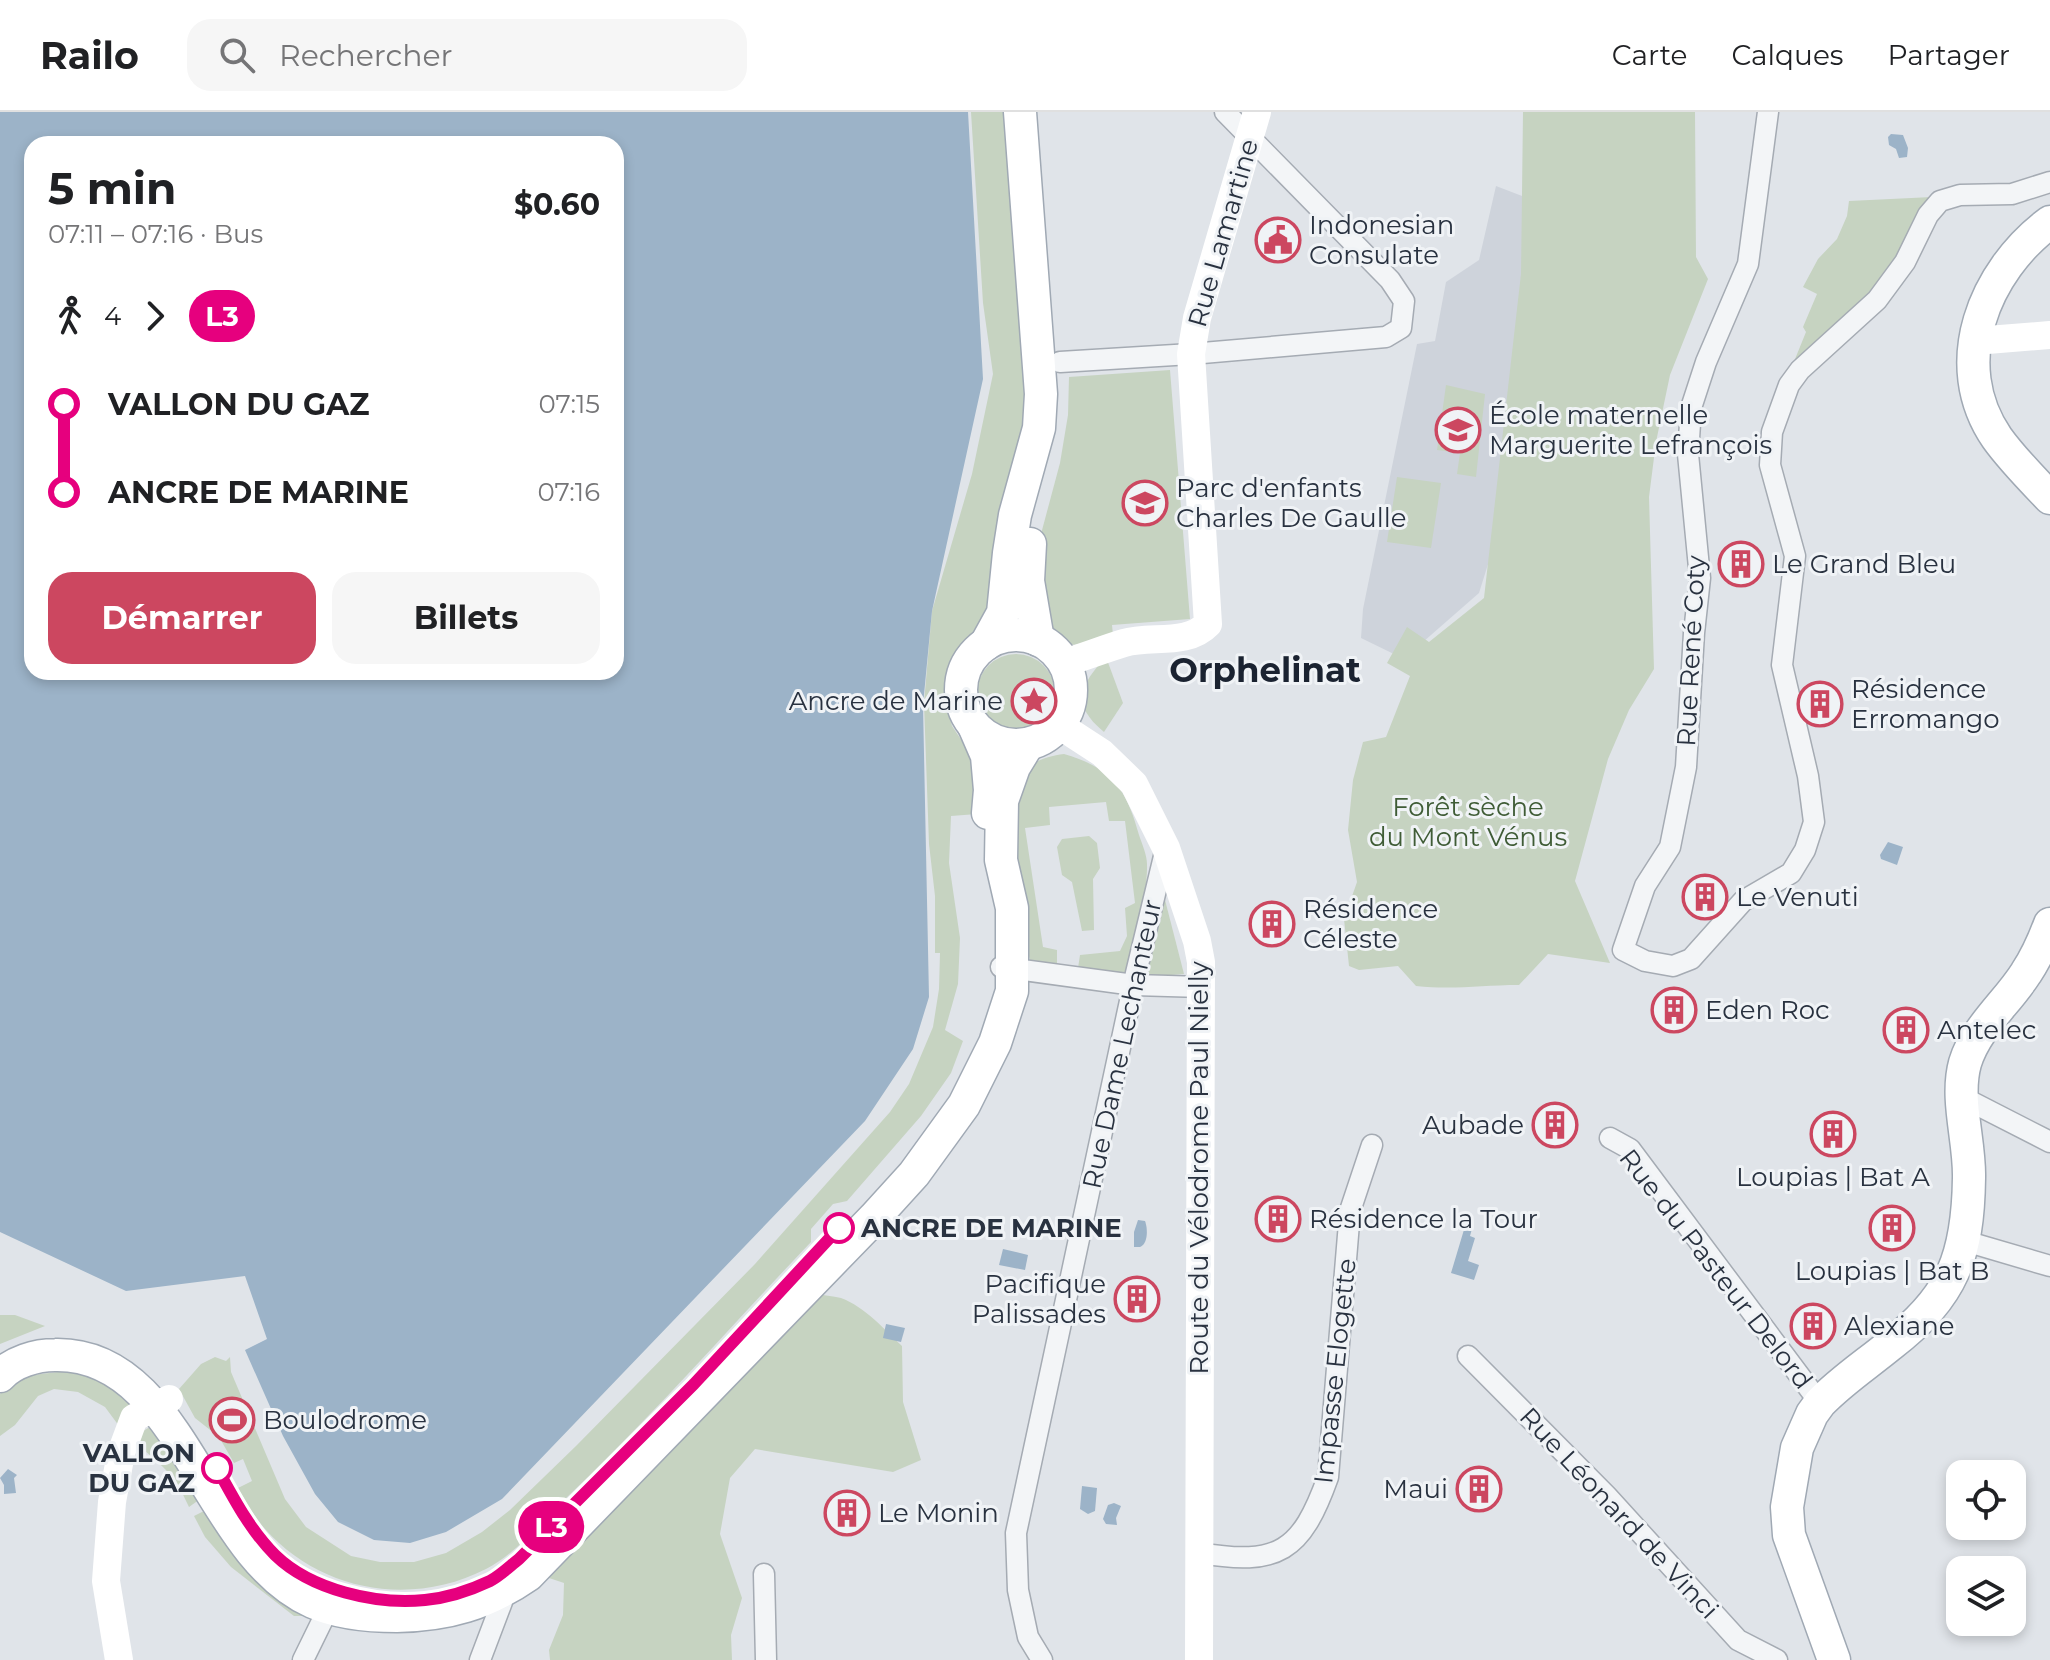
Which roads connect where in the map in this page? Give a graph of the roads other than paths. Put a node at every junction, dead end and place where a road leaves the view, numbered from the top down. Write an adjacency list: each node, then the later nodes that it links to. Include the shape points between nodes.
1 (1020, 112): 14 (main road, via 1041,394 1039,428 1015,515 1003,613)
2 (1039, 112): 11 (main road)
3 (1225, 112): 5 (street)
4 (1768, 112): 6 (street, Rue René Coty, via 1748,264 1691,408 1688,454 1700,578 1686,767 1670,847 1645,886 1623,950 1645,961 1673,966 1691,959 1743,901 1791,873 1814,822 1782,665 1795,556 1770,465 1772,432 1789,385 1877,300 1940,201 1960,195 2012,194)
5 (1254, 125): 10 (street, Rue Lamartine); 10 (street, via 1390,280 1404,301 1401,328 1386,337)
6 (2050, 182)
7 (2050, 222): 9 (main road, via 2013,255 1988,297)
8 (2050, 335): 9 (street)
9 (1975, 341): 12 (main road, via 1975,387 1996,437)
10 (1191, 354): 11 (street); 15 (street, Rue Lamartine, via 1208,624 1187,637 1126,642)
11 (1060, 362): 13 (main road, via 1055,436 1030,549 1028,581)
12 (2050, 498)
13 (1038, 640): 14 (main road, via 1021,635); 15 (main road)
14 (986, 644): 17 (main road, via 965,667 961,682 965,713)
15 (1064, 663): 16 (main road, via 1071,695)
16 (1059, 725): 18 (main road); 19 (street, Route du Vélodrome Paul Nielly, via 1102,753 1134,784)
17 (974, 726): 18 (main road, via 998,743); 21 (main road, via 987,756 988,867)
18 (1028, 744): 21 (main road, via 1002,801 1001,860 1012,908)
19 (1166, 848): 22 (street, Rue Dame Lechanteur); 23 (street, Route du Vélodrome Paul Nielly, via 1197,941)
20 (2050, 924): 24 (main road, via 2026,973 1976,1040 1965,1063)
21 (1004, 974): 22 (street); 25 (main road, via 982,1033); 29 (main road, via 987,1040 995,1043 964,1105)
22 (1134, 985): 23 (street); 50 (street, Rue Dame Lechanteur, via 1016,1533 1018,1590 1028,1637)
23 (1202, 987): 38 (street, Route du Vélodrome Paul Nielly)
24 (1962, 1097): 27 (street); 30 (main road, via 1969,1171)
25 (941, 1104): 29 (main road, via 941,1122 926,1140); 37 (main road, via 831,1237)
26 (1610, 1138): 36 (street, Rue du Pasteur Delord, via 1630,1149)
27 (2050, 1142)
28 (1372, 1145): 38 (street, Impasse Elogette, via 1350,1211 1330,1465 1317,1509 1284,1550 1257,1558)
29 (929, 1155): 41 (main road, via 528,1575)
30 (1965, 1241): 31 (street); 36 (main road, via 1939,1299)
31 (2050, 1266)
32 (1468, 1356): 52 (street, Rue Léonard de Vinci, via 1606,1495 1738,1640)
33 (0, 1357): 35 (main road, via 43,1334 96,1338 129,1357)
34 (0, 1376): 35 (main road, via 31,1358 104,1355)
35 (161, 1402): 39 (main road, via 205,1447 249,1525); 44 (main road, via 218,1506 253,1556 288,1587); 46 (street, via 134,1418 112,1502 106,1581)
36 (1820, 1403): 45 (main road, via 1797,1448 1787,1507 1789,1535)
37 (537, 1541): 41 (street, via 535,1554 502,1583); 42 (main road, via 492,1580)
38 (1199, 1553): 51 (street, Route du Vélodrome Paul Nielly)
39 (293, 1570): 43 (main road, via 335,1589); 44 (street, via 303,1587 328,1600)
40 (764, 1574): 49 (street)
41 (500, 1594): 42 (street, via 493,1589 464,1600); 44 (main road, via 422,1616 373,1616); 48 (street, via 502,1602)
42 (445, 1595): 43 (main road)
43 (382, 1600): 44 (street, via 372,1608 335,1601)
44 (329, 1607): 47 (street)
45 (1827, 1658)
46 (119, 1660)
47 (303, 1660)
48 (480, 1660)
49 (766, 1660)
50 (1042, 1660)
51 (1199, 1660)
52 (1777, 1660)

